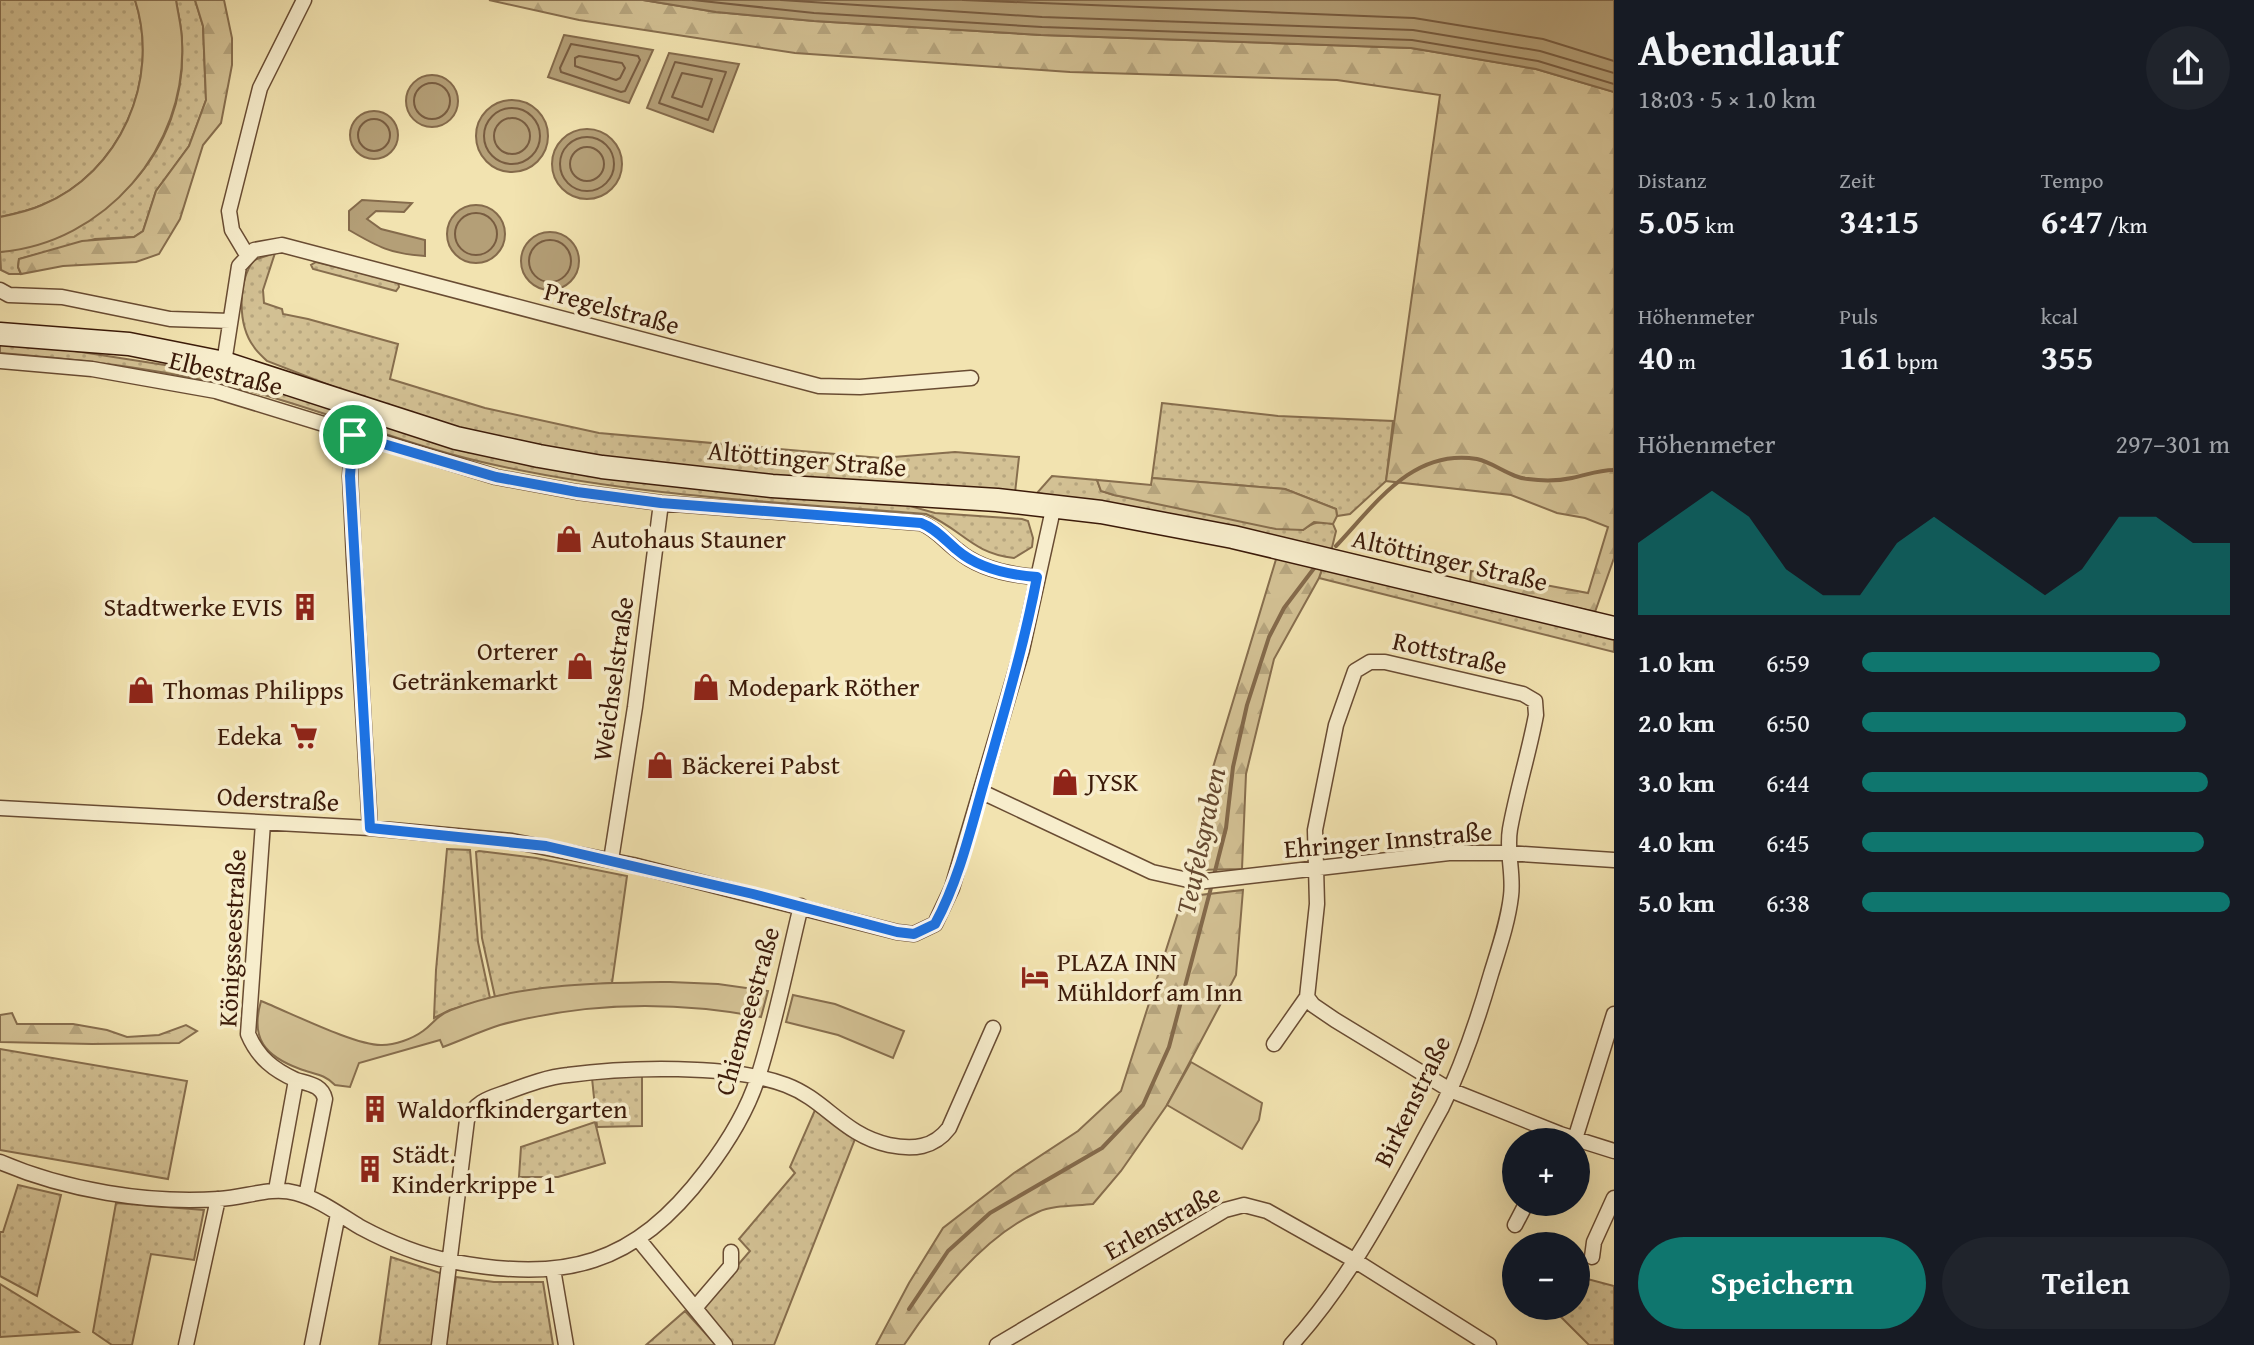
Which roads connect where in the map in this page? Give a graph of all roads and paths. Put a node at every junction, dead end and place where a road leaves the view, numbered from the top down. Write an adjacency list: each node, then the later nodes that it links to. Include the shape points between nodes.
1 (304, 0): 2 (street, via 260,88 229,211 232,230)
2 (247, 255): 4 (street, via 239,266); 8 (street, Pregelstraße, via 271,245 307,249 819,386)
3 (0, 290): 4 (street, via 170,319)
4 (230, 321): 7 (street)
5 (0, 334): 7 (main road, Altöttinger Straße, via 129,344)
6 (0, 361): 9 (street, Elbestraße, via 92,369 216,391)
7 (224, 363): 11 (main road, Altöttinger Straße, via 456,438 602,467 772,486)
8 (971, 378)
9 (353, 435): 10 (street, Elbestraße, via 496,477); 17 (street, via 352,531)
10 (661, 503): 12 (street, Elbestraße, via 921,523 976,562); 19 (street, Weichselstraße)
11 (1054, 505): 12 (street); 13 (main road, Altöttinger Straße, via 1233,537)
12 (1037, 577): 14 (street)
13 (1614, 628)
14 (982, 792): 21 (street, Ehringer Innstraße, via 1152,872 1221,882); 22 (street, Oderstraße, via 952,888 935,924 925,931 897,932)
15 (0, 808): 16 (street, Oderstraße)
16 (263, 823): 17 (street, Oderstraße); 28 (street, Königsseestraße, via 248,1034 270,1066)
17 (370, 828): 19 (street, Oderstraße, via 512,841)
18 (1507, 853): 20 (street, Ehringer Innstraße); 21 (street, Ehringer Innstraße, via 1412,856); 21 (street, Rottstraße, via 1535,701 1523,694 1370,662 1355,671 1336,725 1315,830); 29 (street, Birkenstraße, via 1512,881 1505,924)
19 (611, 860): 22 (street, Oderstraße)
20 (1614, 860)
21 (1314, 868): 23 (street, via 1317,904)
22 (801, 906): 27 (street, Chiemseestraße)
23 (1307, 997): 26 (street); 29 (street, via 1335,1020)
24 (1614, 1014): 31 (street)
25 (993, 1028): 27 (street, via 949,1128 939,1140 920,1147 860,1136 797,1090)
26 (1274, 1044)
27 (758, 1078): 42 (street, Chiemseestraße, via 728,1142 672,1210); 46 (street, via 676,1070 569,1075 478,1103 467,1120)
28 (296, 1080): 35 (street); 36 (street, Königsseestraße, via 317,1086 325,1099)
29 (1450, 1090): 30 (street); 45 (street, Birkenstraße)
30 (1538, 1128)
31 (1568, 1128)
32 (1590, 1145): 33 (street)
33 (1614, 1151)
34 (0, 1162): 38 (street, Chiemseestraße, via 47,1181 98,1190)
35 (276, 1190): 36 (street, Chiemseestraße); 38 (street, Chiemseestraße)
36 (306, 1196): 39 (street, Chiemseestraße)
37 (1614, 1198): 44 (street)
38 (218, 1199): 49 (street)
39 (338, 1214): 46 (street, Chiemseestraße, via 396,1244); 50 (street)
40 (1520, 1216): 41 (street)
41 (1515, 1225)
42 (639, 1240): 47 (street, Chiemseestraße, via 596,1260); 48 (street)
43 (731, 1252): 48 (street, via 731,1266)
44 (1592, 1257)
45 (1354, 1260): 54 (street, Erlenstraße, via 1267,1211 1235,1207); 55 (street, Birkenstraße); 56 (street, Erlenstraße)
46 (449, 1261): 47 (street, Chiemseestraße); 51 (street)
47 (553, 1269): 52 (street)
48 (695, 1308): 53 (street)
49 (186, 1345)
50 (312, 1345)
51 (439, 1345)
52 (566, 1345)
53 (725, 1345)
54 (997, 1345)
55 (1291, 1345)
56 (1489, 1345)

